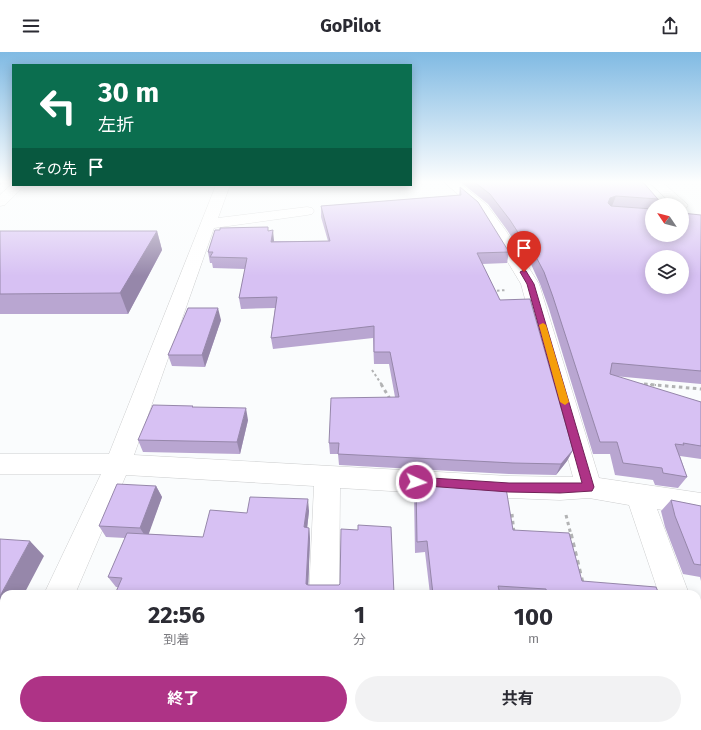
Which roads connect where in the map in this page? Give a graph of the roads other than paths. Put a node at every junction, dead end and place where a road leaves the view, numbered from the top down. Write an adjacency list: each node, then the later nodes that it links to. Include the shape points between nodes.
1 (212, 213): 4 (street)
2 (295, 213): 4 (street)
3 (485, 213): 8 (street, via 530,284)
4 (208, 224): 6 (street)
5 (0, 464): 6 (street)
6 (118, 464): 7 (street); 11 (street)
7 (327, 476): 8 (street, via 509,487); 12 (street)
8 (588, 487): 9 (street)
9 (638, 496): 10 (street); 13 (street)
10 (701, 505)
11 (61, 590)
12 (324, 590)
13 (673, 590)

